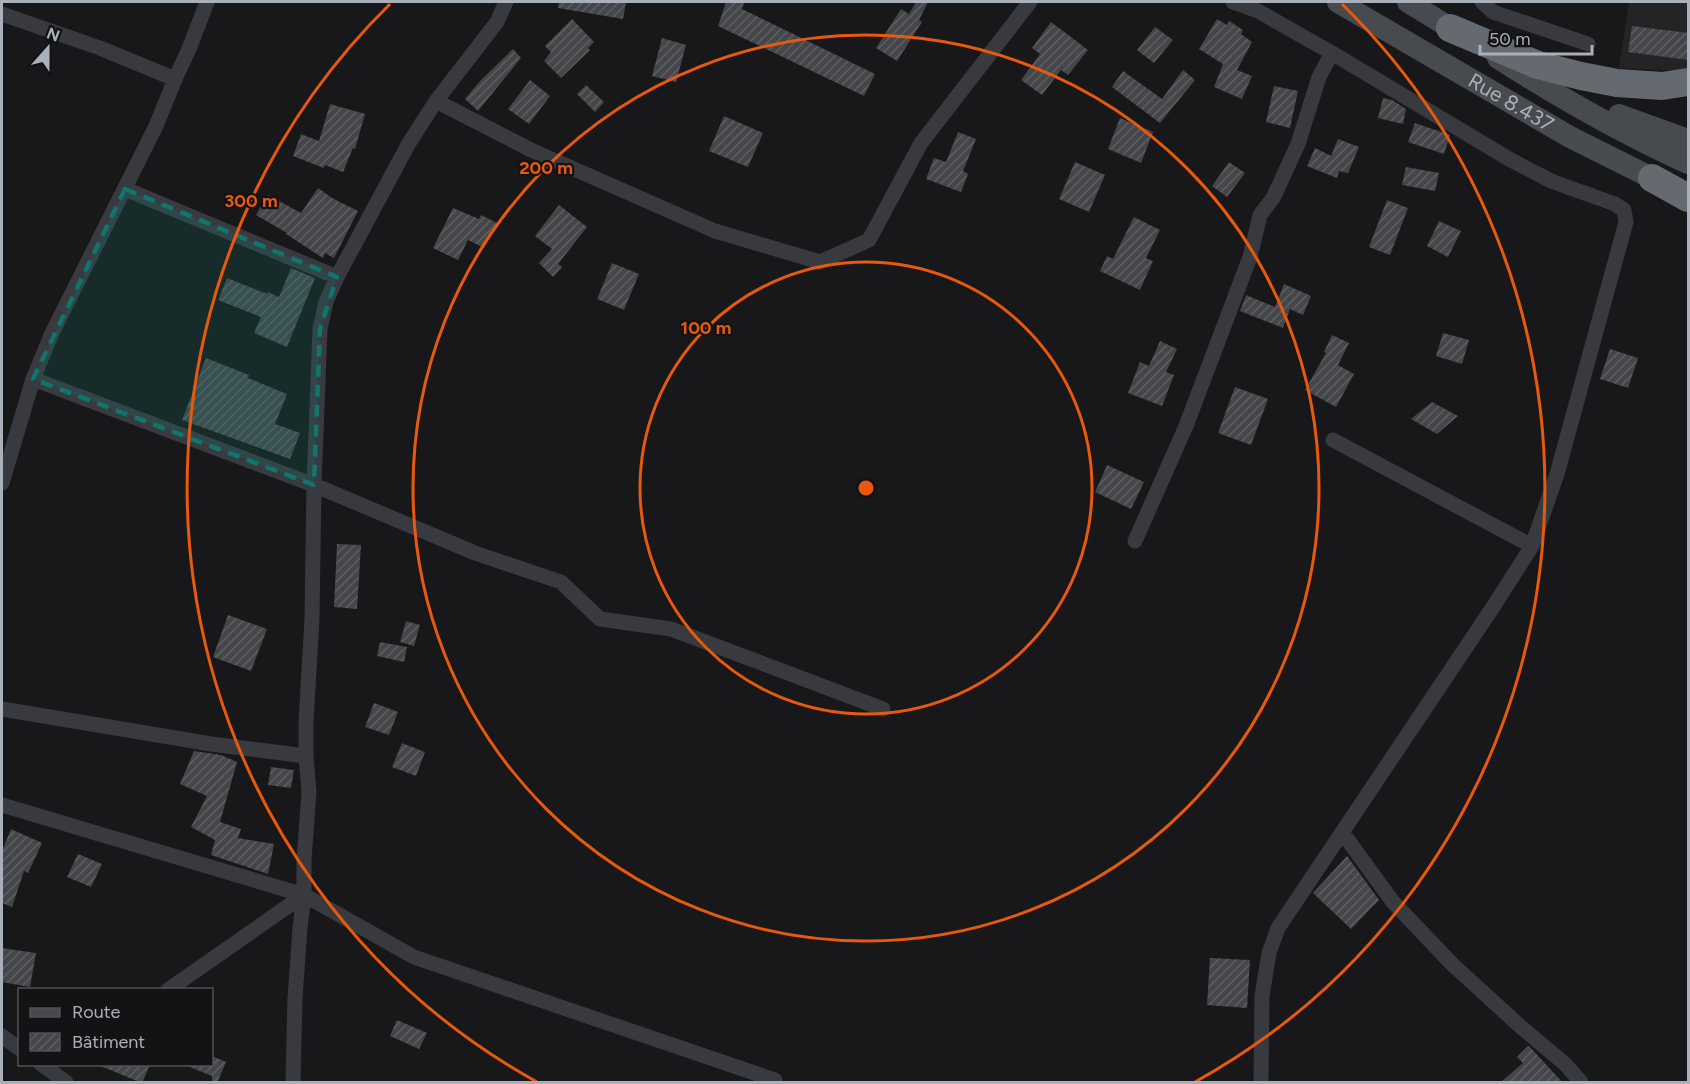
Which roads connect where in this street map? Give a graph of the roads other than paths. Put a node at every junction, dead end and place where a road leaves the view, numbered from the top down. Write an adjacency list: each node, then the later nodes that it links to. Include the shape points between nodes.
1 (207, 2): 12 (street)
2 (506, 2): 15 (street, via 497,22)
3 (1030, 2): 15 (street, via 921,143 869,240 820,262 716,231 531,150)
4 (1233, 2): 11 (street, via 1258,11)
5 (1338, 2): 18 (main road, Rue 8.437, via 1570,137)
6 (1408, 2): 9 (main road, Rue 8.437)
7 (1482, 2): 10 (street, via 1493,12)
8 (2, 14): 12 (street)
9 (1450, 28): 13 (highway, via 1538,65 1581,76 1662,86); 14 (main road, Rue 8.437)
10 (1588, 44)
11 (1332, 52): 27 (street, via 1318,77 1298,144 1274,198 1260,215 1250,257 1190,416); 28 (street, via 1509,159 1551,181 1624,210 1626,222 1557,474)
12 (175, 79): 19 (street)
13 (1689, 82)
14 (1551, 91): 16 (main road); 17 (main road, Rue 8.437)
15 (436, 101): 22 (street, via 409,142)
16 (1689, 140)
17 (1689, 163)
18 (1652, 178): 20 (main road, Rue 8.437); 21 (highway)
19 (125, 189): 22 (street); 23 (street)
20 (1689, 193)
21 (1689, 198)
22 (338, 277): 26 (street, via 326,302 320,329)
23 (33, 379): 25 (street); 26 (street)
24 (1333, 440): 28 (street)
25 (2, 483)
26 (314, 485): 30 (street, via 474,553 561,582 600,619 671,629); 31 (street)
27 (1135, 541)
28 (1532, 546): 33 (street)
29 (2, 709): 31 (street)
30 (883, 709)
31 (306, 756): 34 (street, via 309,792)
32 (2, 805): 34 (street)
33 (1342, 832): 42 (street, via 1278,928 1269,953 1262,996); 43 (street, via 1393,902 1452,964 1565,1064)
34 (304, 895): 35 (street); 39 (street, via 414,957); 41 (street)
35 (171, 988)
36 (2, 1036): 37 (street)
37 (18, 1047)
38 (49, 1071): 40 (street)
39 (775, 1080)
40 (66, 1083)
41 (293, 1083)
42 (1261, 1083)
43 (1581, 1083)

